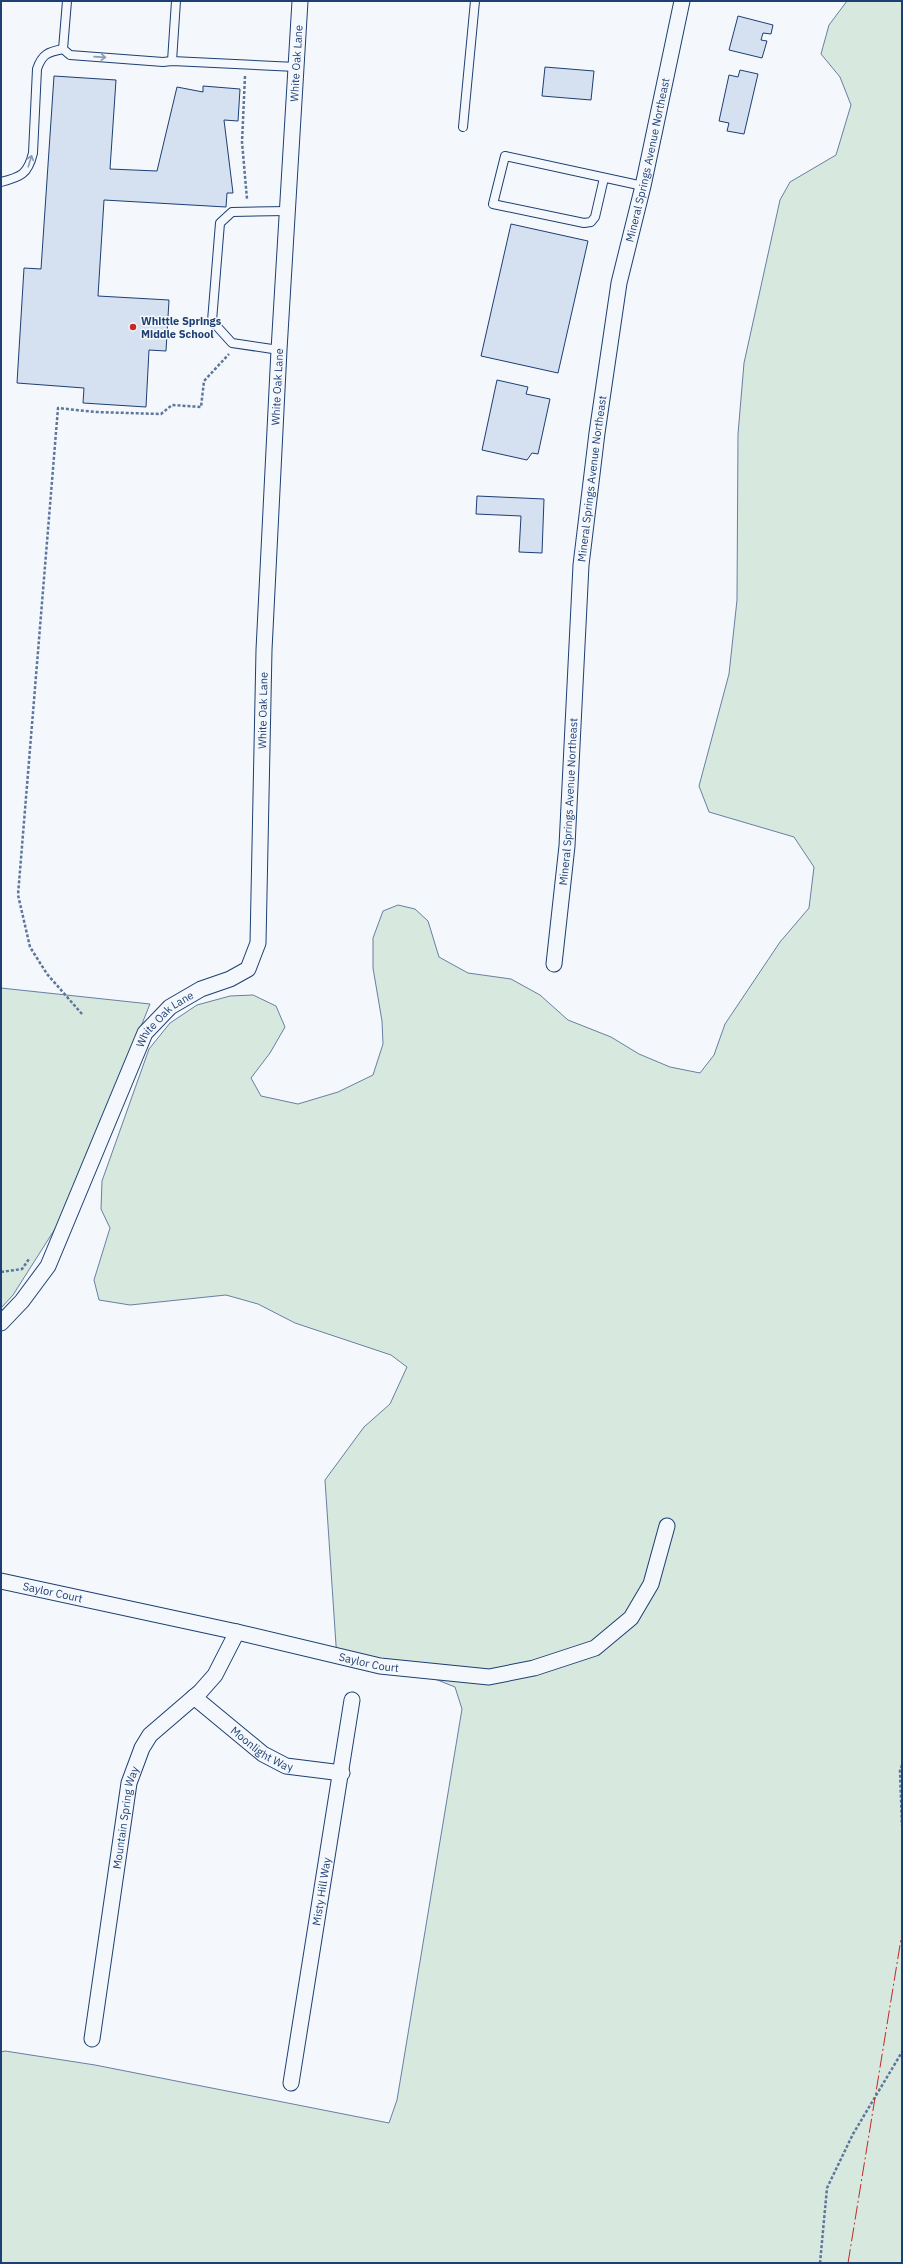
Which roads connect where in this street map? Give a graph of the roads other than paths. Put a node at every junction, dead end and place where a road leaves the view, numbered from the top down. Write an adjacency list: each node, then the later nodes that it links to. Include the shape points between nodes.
1 (67, 1): 6 (lane)
2 (176, 1): 7 (lane)
3 (300, 1): 8 (street, White Oak Lane)
4 (475, 1): 9 (lane)
5 (682, 1): 12 (street, Mineral Springs Avenue Northeast)
6 (63, 49): 7 (lane, one-way to 7, via 70,55 163,62); 11 (lane, one-way to 6, via 17,178 30,166 33,153 37,69 41,58 48,52)
7 (172, 60): 8 (lane)
8 (296, 67): 13 (street, White Oak Lane)
9 (463, 126)
10 (604, 178): 10 (lane, via 505,156 493,204 584,223 591,222 595,217); 12 (lane)
11 (1, 182)
12 (643, 186): 15 (street, Mineral Springs Avenue Northeast, via 619,283 581,565 567,846)
13 (287, 211): 14 (street, White Oak Lane); 14 (lane, via 232,212 220,224 212,321 232,343)
14 (279, 350): 16 (street, White Oak Lane, via 264,650 258,943 248,969 230,979 201,989 170,1007 145,1033 48,1266 22,1301)
15 (554, 964)
16 (1, 1323)
17 (667, 1526): 19 (street, Saylor Court, via 651,1584 631,1618 596,1648 534,1668 489,1676 380,1666)
18 (1, 1581): 19 (street, Saylor Court)
19 (236, 1632): 20 (street, Mountain Spring Way, via 215,1675)
20 (194, 1697): 22 (street, Moonlight Way, via 263,1754 286,1766); 23 (street, Mountain Spring Way, via 150,1735 142,1748 129,1783)
21 (352, 1700): 22 (street, Misty Hill Way)
22 (342, 1773): 24 (street, Misty Hill Way)
23 (92, 2039)
24 (291, 2083)

